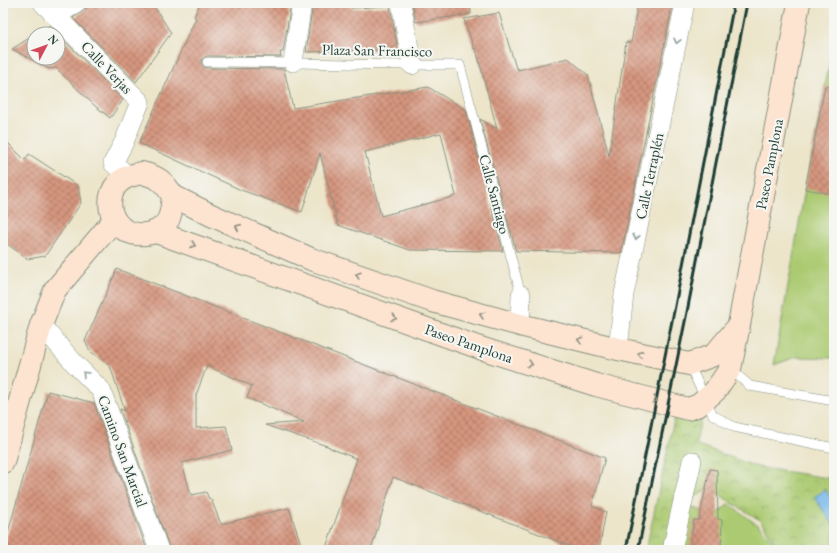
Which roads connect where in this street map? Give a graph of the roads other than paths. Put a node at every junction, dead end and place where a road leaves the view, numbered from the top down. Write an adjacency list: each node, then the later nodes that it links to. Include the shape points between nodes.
1 (43, 3): 7 (street, Calle Verjas)
2 (76, 3): 7 (street)
3 (302, 3): 9 (street)
4 (401, 3): 10 (street)
5 (685, 3): 19 (street, Calle Terraplén, one-way to 19, via 624,294)
6 (799, 3): 20 (main road, Paseo Pamplona, via 739,325)
7 (57, 16): 12 (street, Calle Verjas, via 140,102 124,142)
8 (207, 62): 9 (lane, Plaza San Francisco)
9 (293, 62): 10 (lane, Plaza San Francisco)
10 (412, 65): 11 (lane, Plaza San Francisco)
11 (460, 65): 16 (lane, Calle Santiago)
12 (120, 170): 13 (main road, via 153,176 161,181); 14 (main road, via 119,183 113,192 110,208)
13 (173, 196): 15 (main road, via 170,216 165,225); 18 (main road, Paseo Pamplona, one-way to 13, via 432,301 311,259)
14 (114, 220): 15 (main road, via 131,234 141,236); 17 (main road, via 55,290)
15 (156, 232): 22 (main road, Paseo Pamplona, one-way to 22, via 480,348 589,382 688,409)
16 (521, 295): 18 (street, Calle Santiago)
17 (41, 325): 26 (main road); 27 (street, Camino San Marcial, one-way to 17, via 101,390)
18 (520, 325): 19 (main road, Paseo Pamplona, one-way to 18)
19 (618, 349): 21 (main road, Paseo Pamplona, one-way to 19)
20 (722, 362): 21 (main road); 22 (main road, Paseo Pamplona, via 715,391); 23 (lane, via 750,386)
21 (689, 364): 22 (lane)
22 (705, 400): 24 (lane, via 713,415 734,427)
23 (834, 401)
24 (834, 448)
25 (692, 461): 28 (street)
26 (3, 462)
27 (159, 550)
28 (672, 550)

